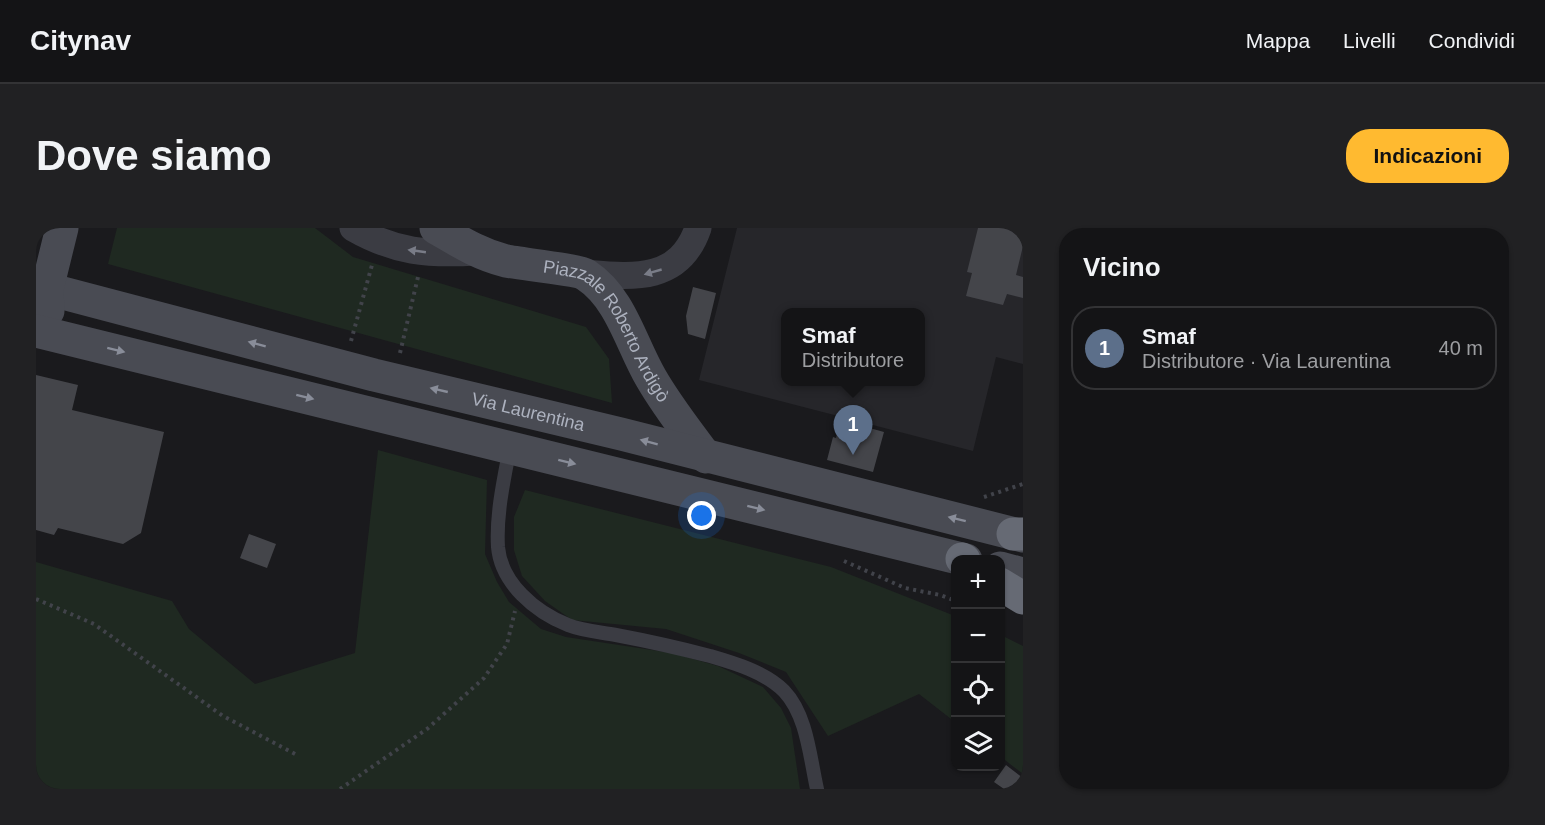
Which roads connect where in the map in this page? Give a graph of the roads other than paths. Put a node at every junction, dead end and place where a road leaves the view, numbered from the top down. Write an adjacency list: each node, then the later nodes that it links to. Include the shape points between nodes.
1 (62, 228): 6 (main road)
2 (352, 228): 4 (street, Piazzale Roberto Ardigò, one-way to 2, via 400,249)
3 (698, 228): 5 (street, one-way to 5, via 688,249 665,269 635,276)
4 (430, 240): 5 (main road, Piazzale Roberto Ardigò, via 529,266)
5 (585, 273): 9 (main road, Piazzale Roberto Ardigò, via 618,312 658,390)
6 (42, 288): 7 (main road, via 48,312); 9 (main road, Via Laurentina, one-way to 6)
7 (47, 333): 8 (main road, one-way to 8)
8 (510, 447): 11 (main road, one-way to 11); 16 (lane, via 498,547 506,573 521,593 540,610 569,625 717,658 773,683 787,695 799,717)
9 (706, 457): 10 (main road, Via Laurentina, one-way to 9)
10 (1020, 535)
11 (951, 556)
12 (1005, 569): 13 (main road)
13 (1023, 574)
14 (1005, 587): 15 (highway)
15 (1023, 597)
16 (817, 789)

